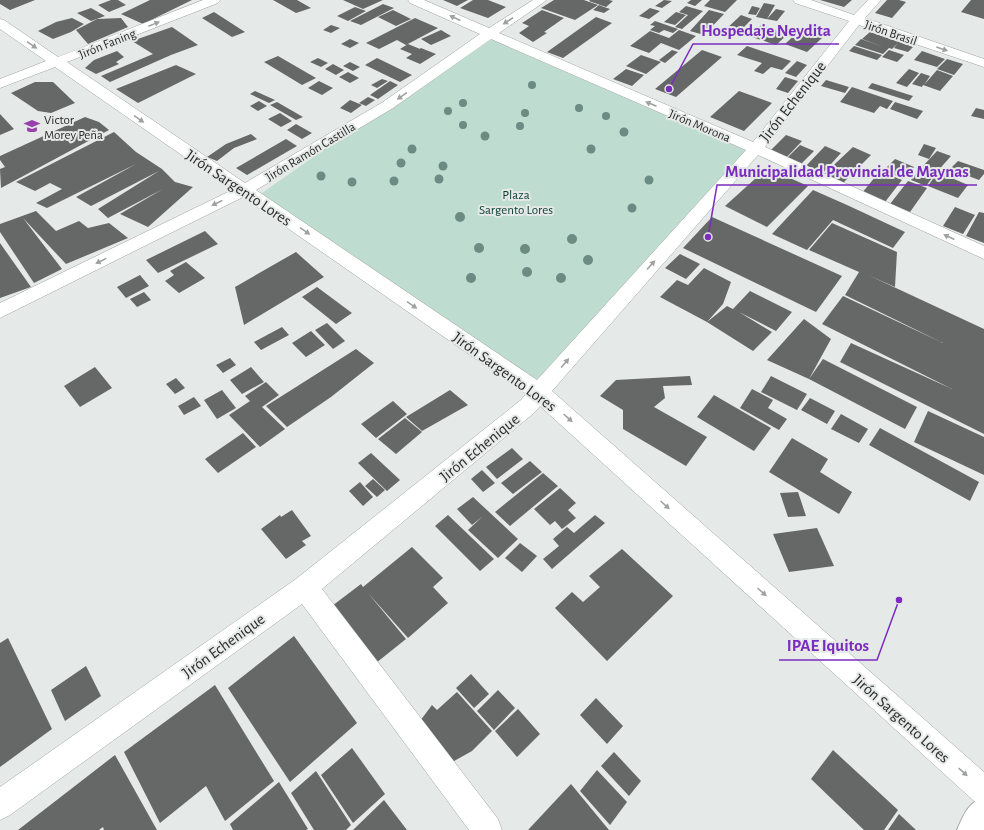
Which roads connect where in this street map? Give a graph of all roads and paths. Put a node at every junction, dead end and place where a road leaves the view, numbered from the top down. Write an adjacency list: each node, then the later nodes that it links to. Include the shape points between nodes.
1 (214, 0): 9 (street, Jirón Faning, one-way to 1)
2 (414, 0): 8 (street, Jirón Morona, one-way to 2)
3 (541, 0): 8 (street, Jirón Ramón Castilla, one-way to 8)
4 (799, 0): 6 (street, Jirón Brasil)
5 (875, 0): 6 (street, Jirón Echenique)
6 (856, 20): 10 (street, Jirón Brasil, one-way to 10); 12 (street, Jirón Echenique)
7 (0, 23): 9 (street, Jirón Sargento Lores, one-way to 9)
8 (490, 33): 12 (street, Jirón Morona, one-way to 8); 13 (street, Jirón Ramón Castilla, one-way to 13, via 388,105)
9 (58, 62): 11 (street, Jirón Faning); 13 (street, Jirón Sargento Lores, one-way to 13)
10 (984, 63)
11 (0, 84)
12 (754, 149): 14 (street, Jirón Morona, one-way to 12); 16 (street, Jirón Echenique, one-way to 12)
13 (244, 190): 15 (street, Jirón Ramón Castilla, one-way to 15); 16 (street, Jirón Sargento Lores, one-way to 16)
14 (984, 253)
15 (0, 311)
16 (539, 392): 17 (street, Jirón Echenique, via 528,406); 18 (street, Jirón Sargento Lores, one-way to 18)
17 (304, 587): 19 (street, Jirón Echenique); 21 (street)
18 (984, 791)
19 (0, 805)
20 (984, 812): 22 (street)
21 (487, 830)
22 (974, 830)

